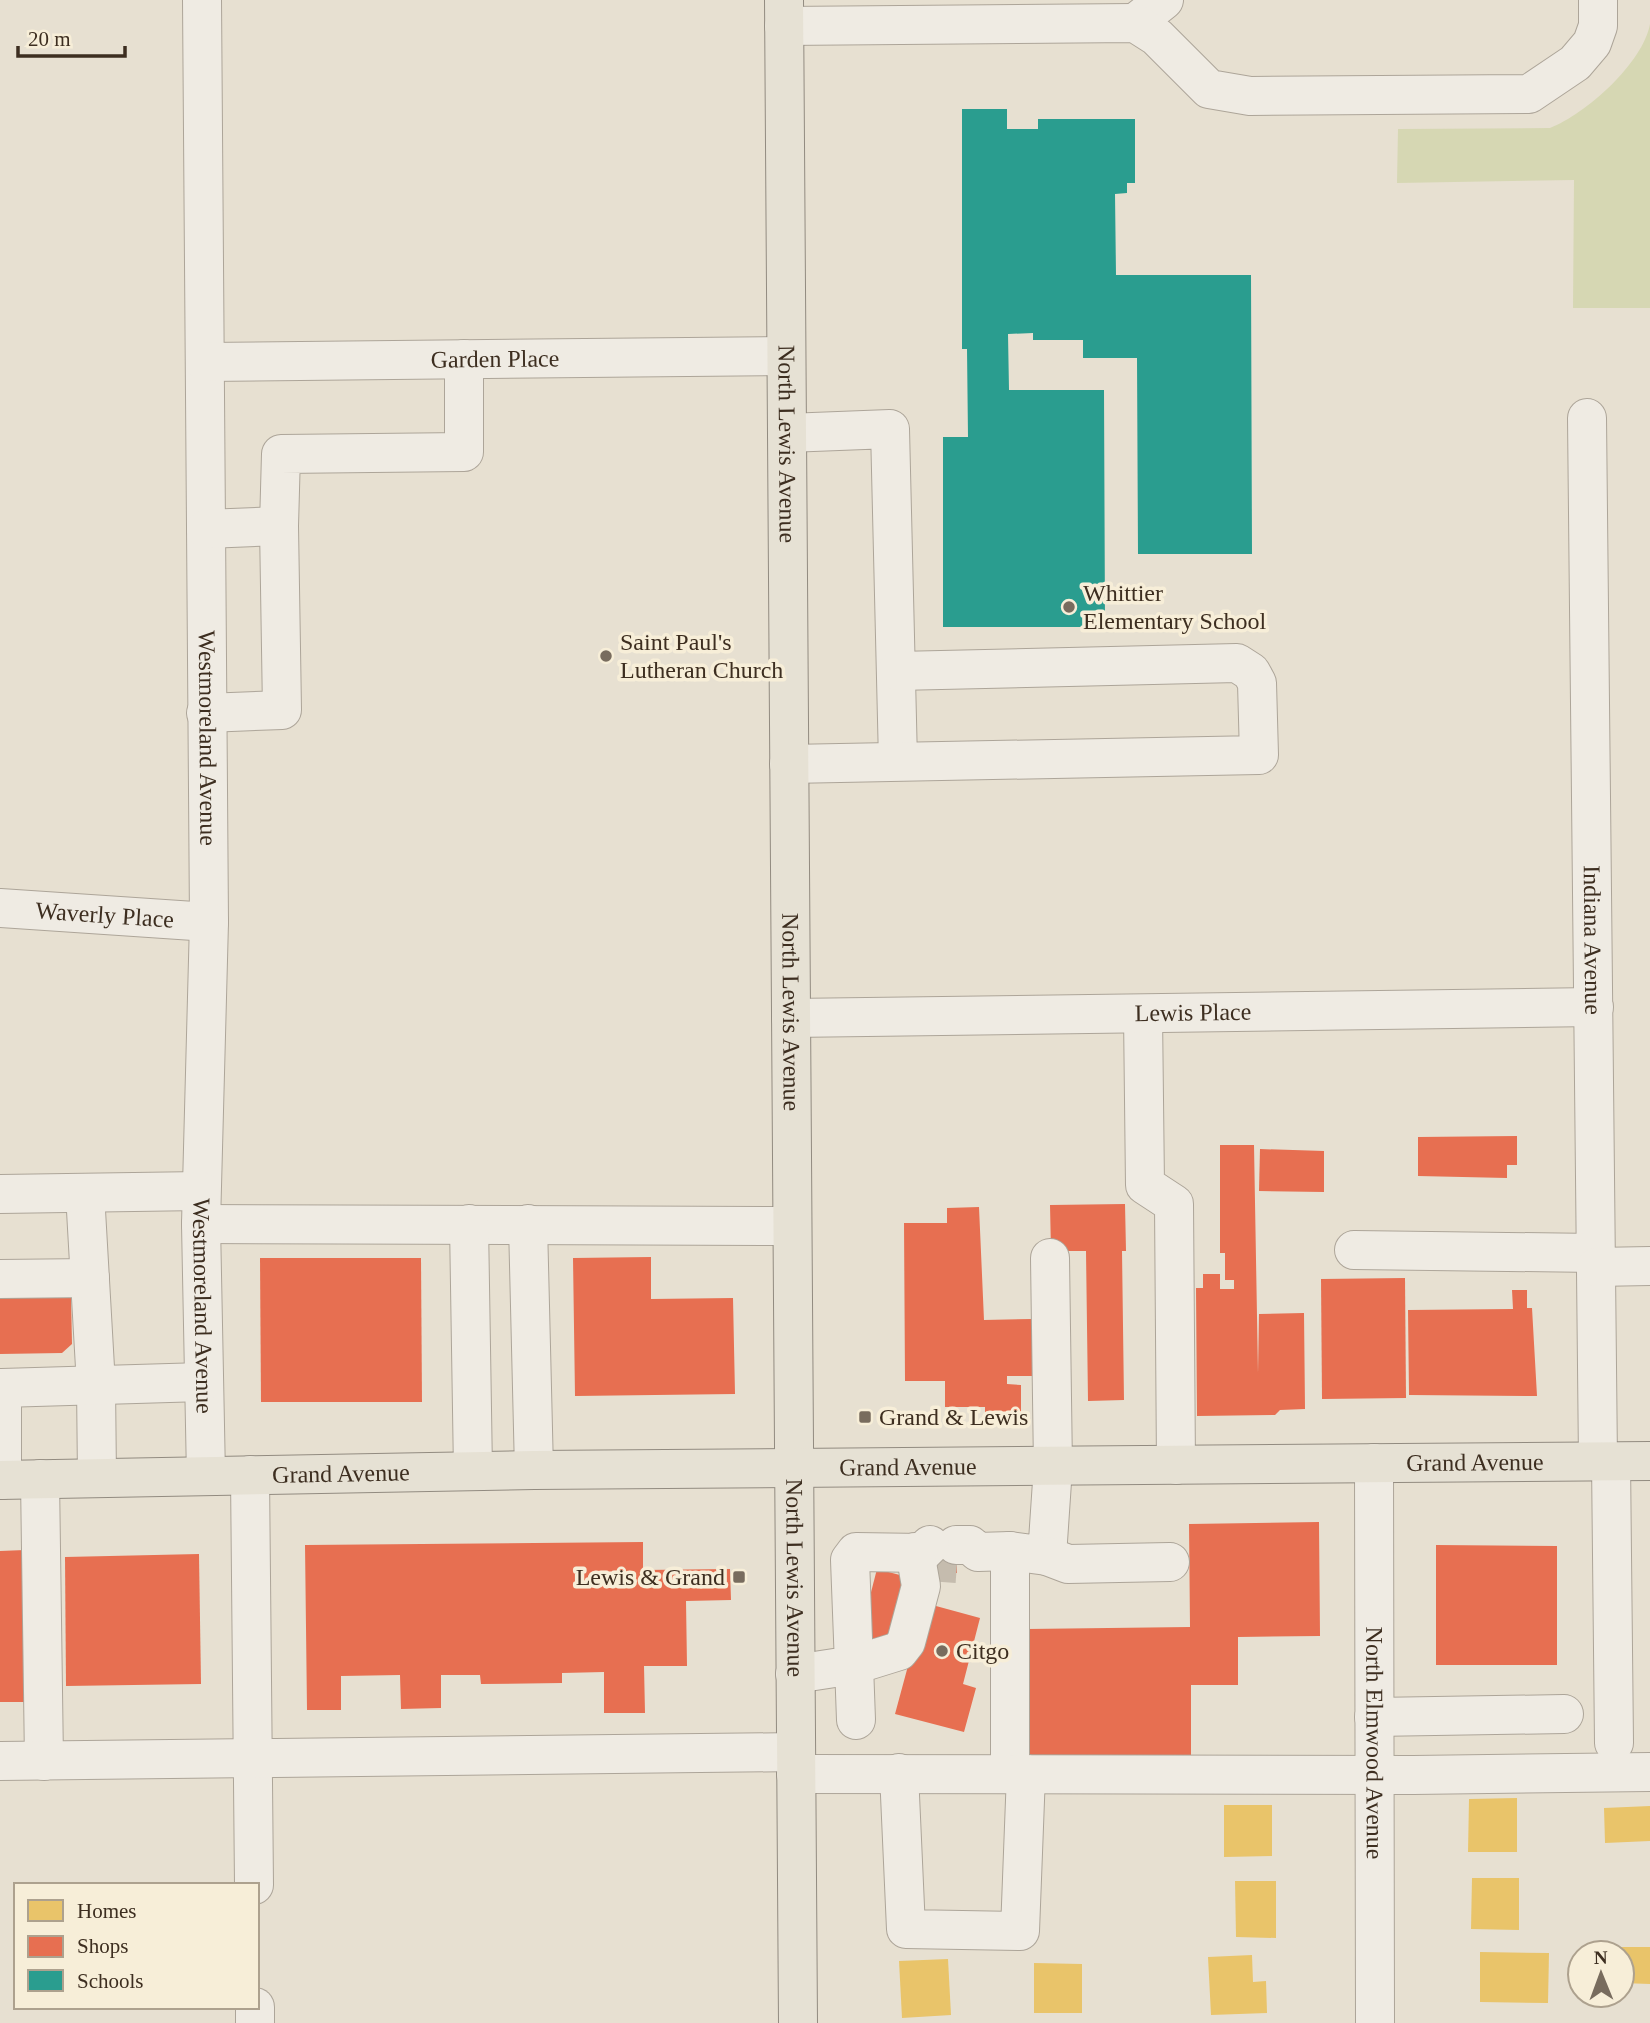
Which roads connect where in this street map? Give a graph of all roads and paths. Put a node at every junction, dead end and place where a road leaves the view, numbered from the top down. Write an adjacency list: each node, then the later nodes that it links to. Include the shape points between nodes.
1 (202, 0): 7 (street, Westmoreland Avenue)
2 (1598, 0): 3 (street, via 1598,26 1592,43 1575,64 1529,94 1250,96 1209,89 1157,37)
3 (1150, 11): 4 (street)
4 (784, 13): 5 (main road, North Lewis Avenue)
5 (786, 356): 6 (street, Garden Place); 9 (main road, North Lewis Avenue)
6 (464, 359): 7 (street, Garden Place); 10 (street, via 464,452 281,454)
7 (205, 362): 11 (street, Westmoreland Avenue)
8 (1587, 418): 18 (street, Indiana Avenue)
9 (787, 433): 12 (street, via 890,429); 15 (main road, North Lewis Avenue)
10 (279, 526): 11 (street); 13 (street, via 282,710)
11 (206, 529): 13 (street, Westmoreland Avenue)
12 (897, 671): 14 (street); 14 (street, via 1237,663 1251,672 1257,683 1259,755)
13 (206, 713): 17 (street, Westmoreland Avenue)
14 (898, 761): 15 (street)
15 (789, 764): 20 (main road, North Lewis Avenue)
16 (0, 908): 17 (street, Waverly Place)
17 (209, 922): 23 (street, Westmoreland Avenue)
18 (1594, 1007): 19 (street, Lewis Place); 29 (street, Indiana Avenue)
19 (1143, 1014): 20 (street, Lewis Place); 38 (street, via 1145,1185 1174,1204)
20 (791, 1018): 26 (main road, North Lewis Avenue)
21 (85, 1193): 22 (street); 23 (street); 31 (street)
22 (0, 1194)
23 (201, 1208): 24 (street); 33 (street, Westmoreland Avenue)
24 (469, 1224): 25 (street); 42 (street)
25 (528, 1224): 26 (street); 41 (street)
26 (792, 1226): 40 (main road, North Lewis Avenue)
27 (1354, 1250): 29 (street)
28 (1050, 1258): 39 (street)
29 (1596, 1260): 30 (street); 35 (street, Indiana Avenue)
30 (1650, 1266)
31 (90, 1278): 32 (street); 34 (street)
32 (0, 1279)
33 (203, 1382): 34 (street); 44 (street, Westmoreland Avenue)
34 (96, 1385): 45 (street); 47 (street, via 2,1388)
35 (1604, 1461): 36 (main road, Grand Avenue); 37 (main road, Grand Avenue); 56 (street, Indiana Avenue)
36 (1650, 1461)
37 (1374, 1463): 38 (main road, Grand Avenue); 54 (street, North Elmwood Avenue)
38 (1176, 1465): 39 (main road, Grand Avenue)
39 (1053, 1467): 40 (main road, Grand Avenue); 49 (street)
40 (793, 1469): 41 (main road, Grand Avenue); 52 (main road, North Lewis Avenue)
41 (534, 1470): 42 (main road, Grand Avenue)
42 (473, 1471): 43 (main road, Grand Avenue)
43 (250, 1475): 44 (main road, Grand Avenue); 57 (street)
44 (206, 1476): 45 (main road, Grand Avenue)
45 (97, 1478): 46 (main road, Grand Avenue)
46 (40, 1479): 47 (main road, Grand Avenue); 59 (street)
47 (1, 1480)
48 (950, 1553): 49 (street); 51 (street, via 921,1586 906,1642 899,1651); 51 (street, via 856,1552 850,1560); 63 (street)
49 (1047, 1556): 50 (street, via 1068,1564)
50 (1170, 1562)
51 (854, 1665): 52 (street); 55 (street)
52 (795, 1674): 60 (main road, North Lewis Avenue)
53 (1564, 1714): 54 (street)
54 (1374, 1717): 64 (street, North Elmwood Avenue)
55 (856, 1720)
56 (1614, 1743)
57 (253, 1759): 59 (street); 60 (street); 65 (street)
58 (0, 1761): 59 (street)
59 (44, 1761)
60 (796, 1763): 62 (street); 66 (main road, North Lewis Avenue)
61 (1650, 1772): 64 (street)
62 (900, 1773): 63 (street); 63 (street, via 906,1929 1020,1931)
63 (1018, 1773): 64 (street)
64 (1374, 1773): 67 (street, North Elmwood Avenue)
65 (254, 1883)
66 (798, 2023)
67 (1375, 2023)

